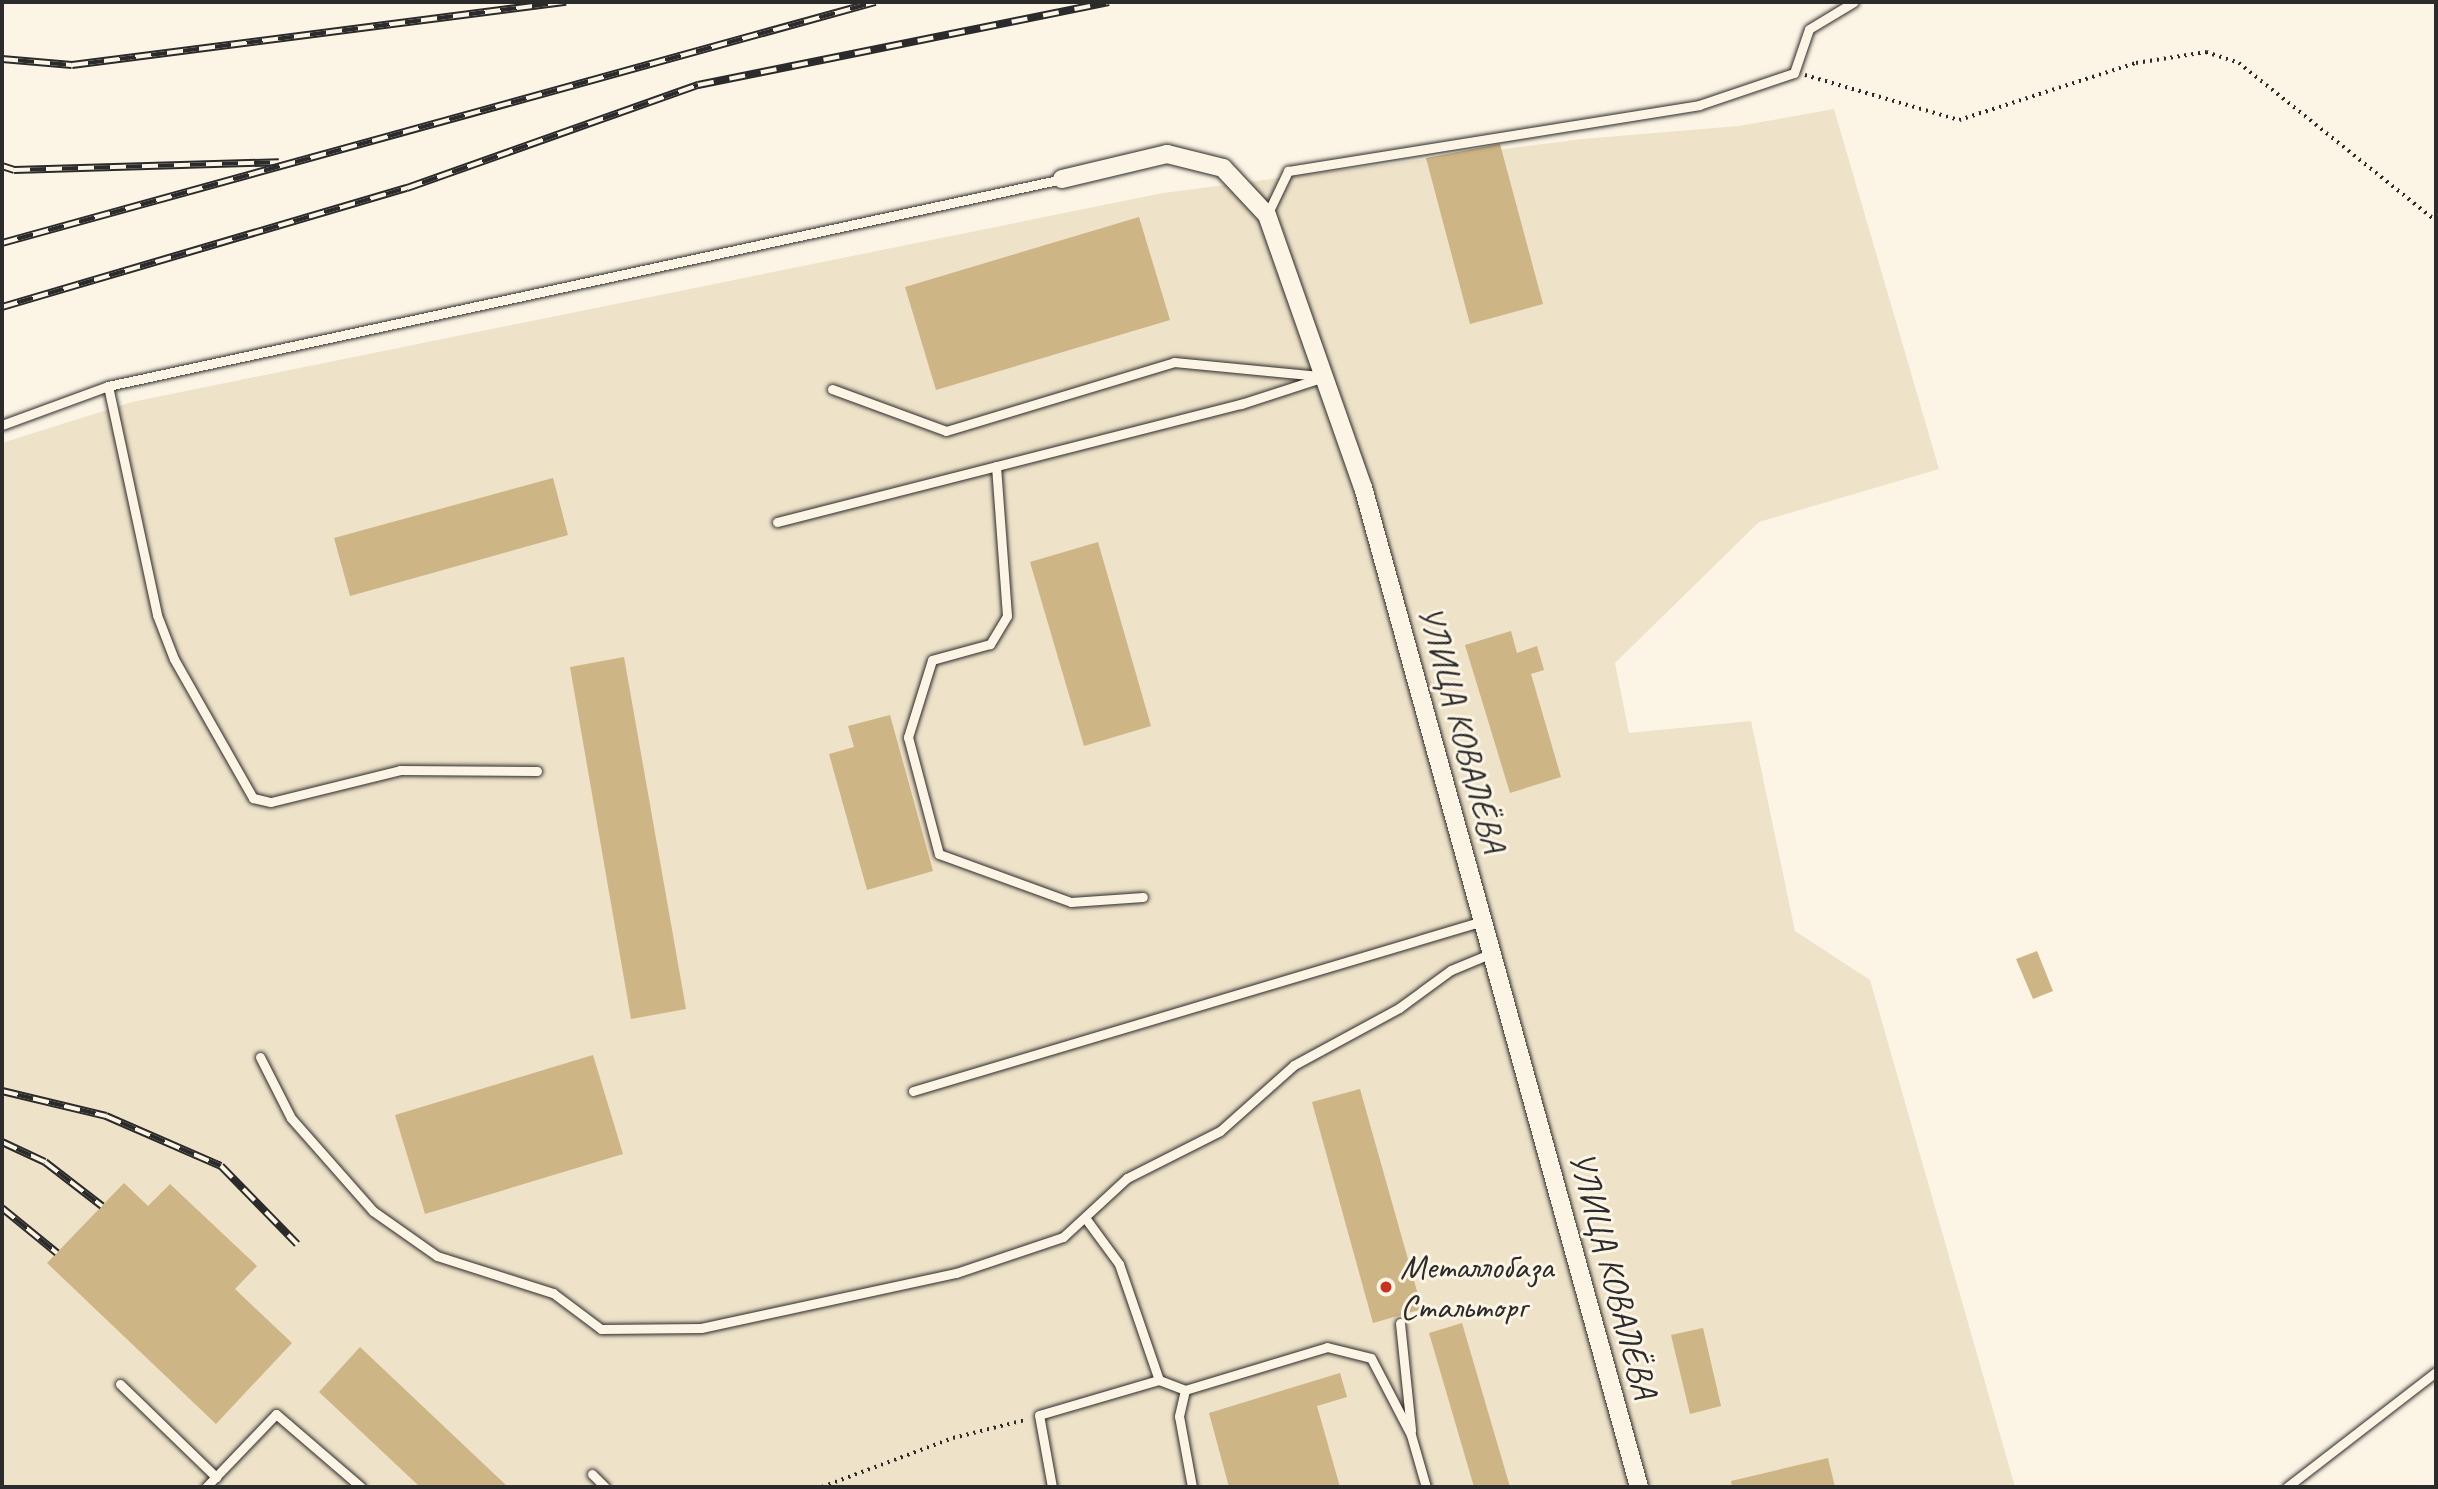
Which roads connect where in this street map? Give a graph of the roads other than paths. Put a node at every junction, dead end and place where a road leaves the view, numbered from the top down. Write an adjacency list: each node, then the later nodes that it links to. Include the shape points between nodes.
1 (1854, 2): 3 (lane, via 1809,29 1794,73 1699,105 1288,171)
2 (1062, 179): 3 (street, УЛИЦА КОВАЛЁВА, via 1167,154 1223,168); 5 (lane)
3 (1267, 215): 4 (street, УЛИЦА КОВАЛЁВА)
4 (1324, 377): 6 (lane, via 1174,362 946,431); 8 (lane, via 1241,404); 12 (street, УЛИЦА КОВАЛЁВА, via 1363,487)
5 (107, 386): 7 (lane); 10 (lane, via 157,615 174,659 253,798 271,802 400,769)
6 (832, 389)
7 (2, 425)
8 (996, 467): 9 (lane); 11 (lane, via 1007,616 990,644 932,660 908,737 939,854 1071,902)
9 (777, 522)
10 (537, 771)
11 (1143, 897)
12 (1483, 921): 13 (street, УЛИЦА КОВАЛЁВА); 15 (lane)
13 (1492, 953): 16 (lane, via 1451,970 1399,1008 1294,1065 1220,1131 1127,1178); 31 (street, УЛИЦА КОВАЛЁВА)
14 (260, 1057): 16 (lane, via 291,1118 373,1212 437,1256 553,1293 601,1329 701,1328 956,1273 1063,1237)
15 (913, 1091)
16 (1086, 1219): 19 (lane, via 1119,1264)
17 (1400, 1323): 22 (lane)
18 (2436, 1372): 32 (lane)
19 (1159, 1380): 21 (lane); 28 (lane, via 1039,1415)
20 (120, 1384): 24 (lane)
21 (1185, 1390): 22 (lane, via 1327,1347 1371,1358); 29 (lane, via 1179,1416)
22 (1411, 1435): 30 (lane)
23 (592, 1474): 27 (lane)
24 (216, 1477): 25 (lane); 26 (lane, via 276,1414)
25 (206, 1487)
26 (362, 1487)
27 (605, 1487)
28 (1052, 1487)
29 (1192, 1487)
30 (1426, 1487)
31 (1639, 1487)
32 (2287, 1487)

